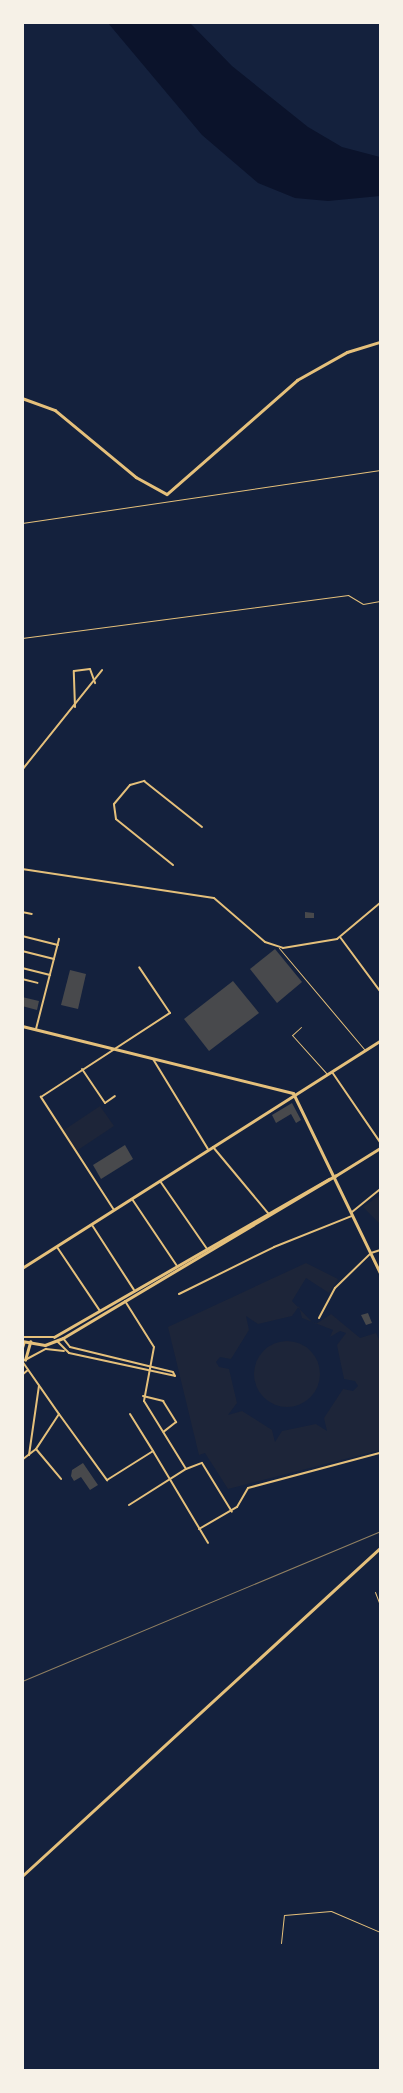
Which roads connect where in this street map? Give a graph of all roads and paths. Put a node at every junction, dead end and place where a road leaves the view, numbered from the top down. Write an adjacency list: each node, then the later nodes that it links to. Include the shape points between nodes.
1 (380, 342): 2 (street, via 347,352 297,380 167,494 136,477 55,410)
2 (22, 398)
3 (380, 470): 4 (lane)
4 (22, 523)
5 (380, 601): 6 (lane, via 362,604 348,595)
6 (22, 638)
7 (102, 670): 8 (street)
8 (95, 683): 9 (street); 9 (street, via 90,669 74,671)
9 (75, 707): 10 (street)
10 (22, 770)
11 (202, 827): 12 (street, via 144,780 130,785 114,804 116,819)
12 (173, 865)
13 (22, 869): 21 (street, via 214,898 266,942)
14 (380, 903): 18 (street)
15 (22, 912): 16 (street)
16 (32, 914)
17 (22, 936): 20 (street)
18 (340, 936): 21 (street); 29 (street)
19 (59, 940): 20 (street)
20 (58, 945): 23 (street)
21 (279, 947): 35 (lane)
22 (22, 951): 23 (street)
23 (54, 959): 26 (street)
24 (139, 967): 34 (street, via 170,1013)
25 (22, 968): 26 (street)
26 (50, 974): 32 (street)
27 (22, 979): 28 (street)
28 (38, 983)
29 (380, 991)
30 (22, 1026): 32 (main road)
31 (301, 1027): 39 (lane, via 292,1035)
32 (36, 1029): 34 (main road)
33 (380, 1041): 35 (street)
34 (114, 1048): 36 (main road); 37 (street)
35 (366, 1051): 38 (street)
36 (152, 1057): 40 (main road); 45 (street)
37 (82, 1069): 41 (street, via 105,1103); 50 (street, via 41,1096)
38 (332, 1072): 39 (street); 42 (street)
39 (327, 1075): 40 (street)
40 (295, 1094): 43 (street); 46 (main road)
41 (115, 1096)
42 (380, 1142)
43 (214, 1147): 45 (street); 51 (street)
44 (380, 1148): 46 (main road)
45 (209, 1150): 47 (street)
46 (335, 1176): 51 (street); 52 (main road); 63 (street)
47 (160, 1181): 49 (street); 55 (street)
48 (380, 1189): 52 (street)
49 (132, 1200): 50 (street); 58 (street)
50 (114, 1211): 53 (street)
51 (268, 1213): 55 (street)
52 (352, 1214): 57 (main road); 62 (street, via 274,1247)
53 (92, 1225): 54 (street); 61 (street)
54 (57, 1247): 59 (street); 64 (street)
55 (207, 1249): 58 (street)
56 (380, 1250): 57 (street)
57 (371, 1253): 60 (main road); 65 (street, via 335,1288)
58 (177, 1266): 61 (street)
59 (22, 1268)
60 (380, 1273)
61 (135, 1291): 64 (street)
62 (179, 1294)
63 (125, 1301): 68 (street); 76 (street, via 154,1347)
64 (100, 1311): 66 (street)
65 (320, 1318)
66 (57, 1336): 69 (street); 70 (street)
67 (22, 1337): 69 (street)
68 (63, 1338): 70 (street); 76 (street, via 70,1347)
69 (30, 1339): 72 (street)
70 (58, 1340): 72 (street); 74 (street)
71 (24, 1342): 72 (street); 73 (street)
72 (29, 1343): 75 (street)
73 (22, 1351)
74 (65, 1351): 75 (street, via 46,1349); 78 (street)
75 (23, 1361): 77 (street)
76 (149, 1366): 78 (street); 78 (street, via 175,1375 172,1378)
77 (28, 1370): 79 (street); 80 (street)
78 (148, 1373): 81 (street)
79 (22, 1375)
80 (39, 1384): 82 (street); 88 (street)
81 (143, 1396): 84 (street); 84 (street, via 163,1401 176,1422)
82 (59, 1414): 85 (street); 86 (street, via 107,1480)
83 (130, 1414): 86 (street)
84 (163, 1432): 90 (street)
85 (36, 1449): 88 (street); 91 (street)
86 (153, 1451): 92 (street)
87 (380, 1453): 94 (street, via 248,1488)
88 (29, 1455): 89 (street)
89 (22, 1460)
90 (186, 1469): 92 (street); 94 (street, via 202,1463)
91 (61, 1479)
92 (170, 1479): 93 (street); 96 (street)
93 (129, 1505)
94 (232, 1512): 96 (street)
95 (22, 1527): 97 (street)
96 (199, 1529): 98 (street)
97 (22, 1532)
98 (208, 1543)
99 (380, 1548): 102 (main road)
100 (375, 1592): 101 (lane)
101 (380, 1605)
102 (22, 1876)
103 (380, 1932): 104 (lane, via 331,1911 284,1915)
104 (281, 1943)

